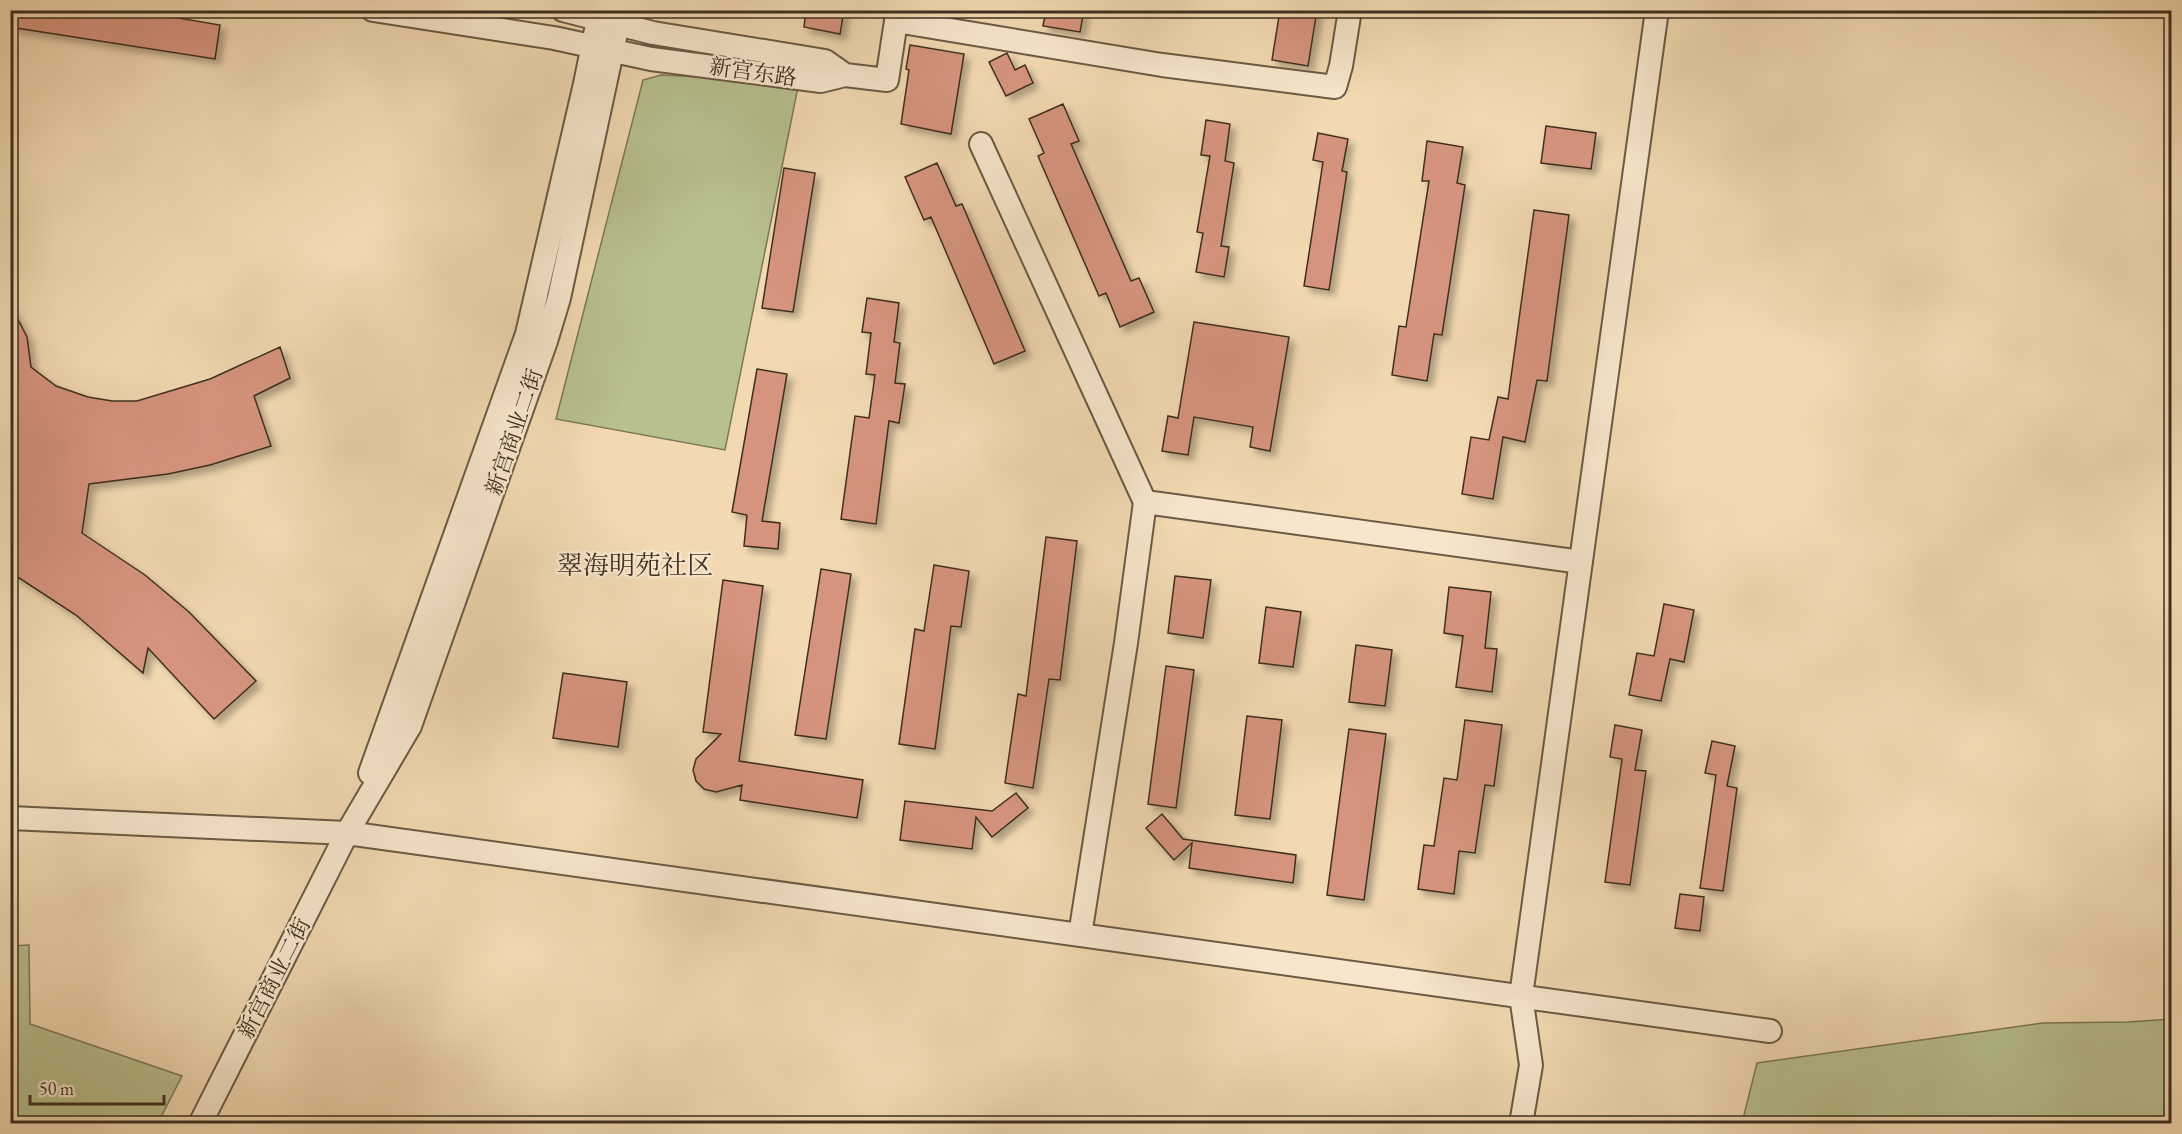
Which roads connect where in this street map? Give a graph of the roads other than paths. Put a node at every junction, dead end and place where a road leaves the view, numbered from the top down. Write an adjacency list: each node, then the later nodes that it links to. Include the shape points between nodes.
1 (373, 10): 6 (street, 新宫东路)
2 (563, 10): 5 (street, 新宫东路)
3 (1350, 10): 7 (street, via 1335,87 1162,65 896,21 886,80)
4 (1658, 10): 10 (street)
5 (609, 16): 6 (street, 新宫商业二街); 7 (street, 新宫东路, via 653,33 825,61)
6 (602, 48): 7 (street, 新宫东路, via 651,59 821,81); 12 (street, 新宫商业二街, via 559,298 546,341 410,726)
7 (845, 75)
8 (981, 144): 9 (street)
9 (1145, 502): 10 (street); 13 (street)
10 (1581, 562): 14 (street)
11 (10, 818): 12 (street)
12 (347, 833): 13 (street); 16 (street, 新宫商业二街)
13 (1080, 935): 14 (street)
14 (1521, 996): 15 (street); 17 (street, via 1531,1065)
15 (1770, 1031)
16 (200, 1124)
17 (1521, 1124)

